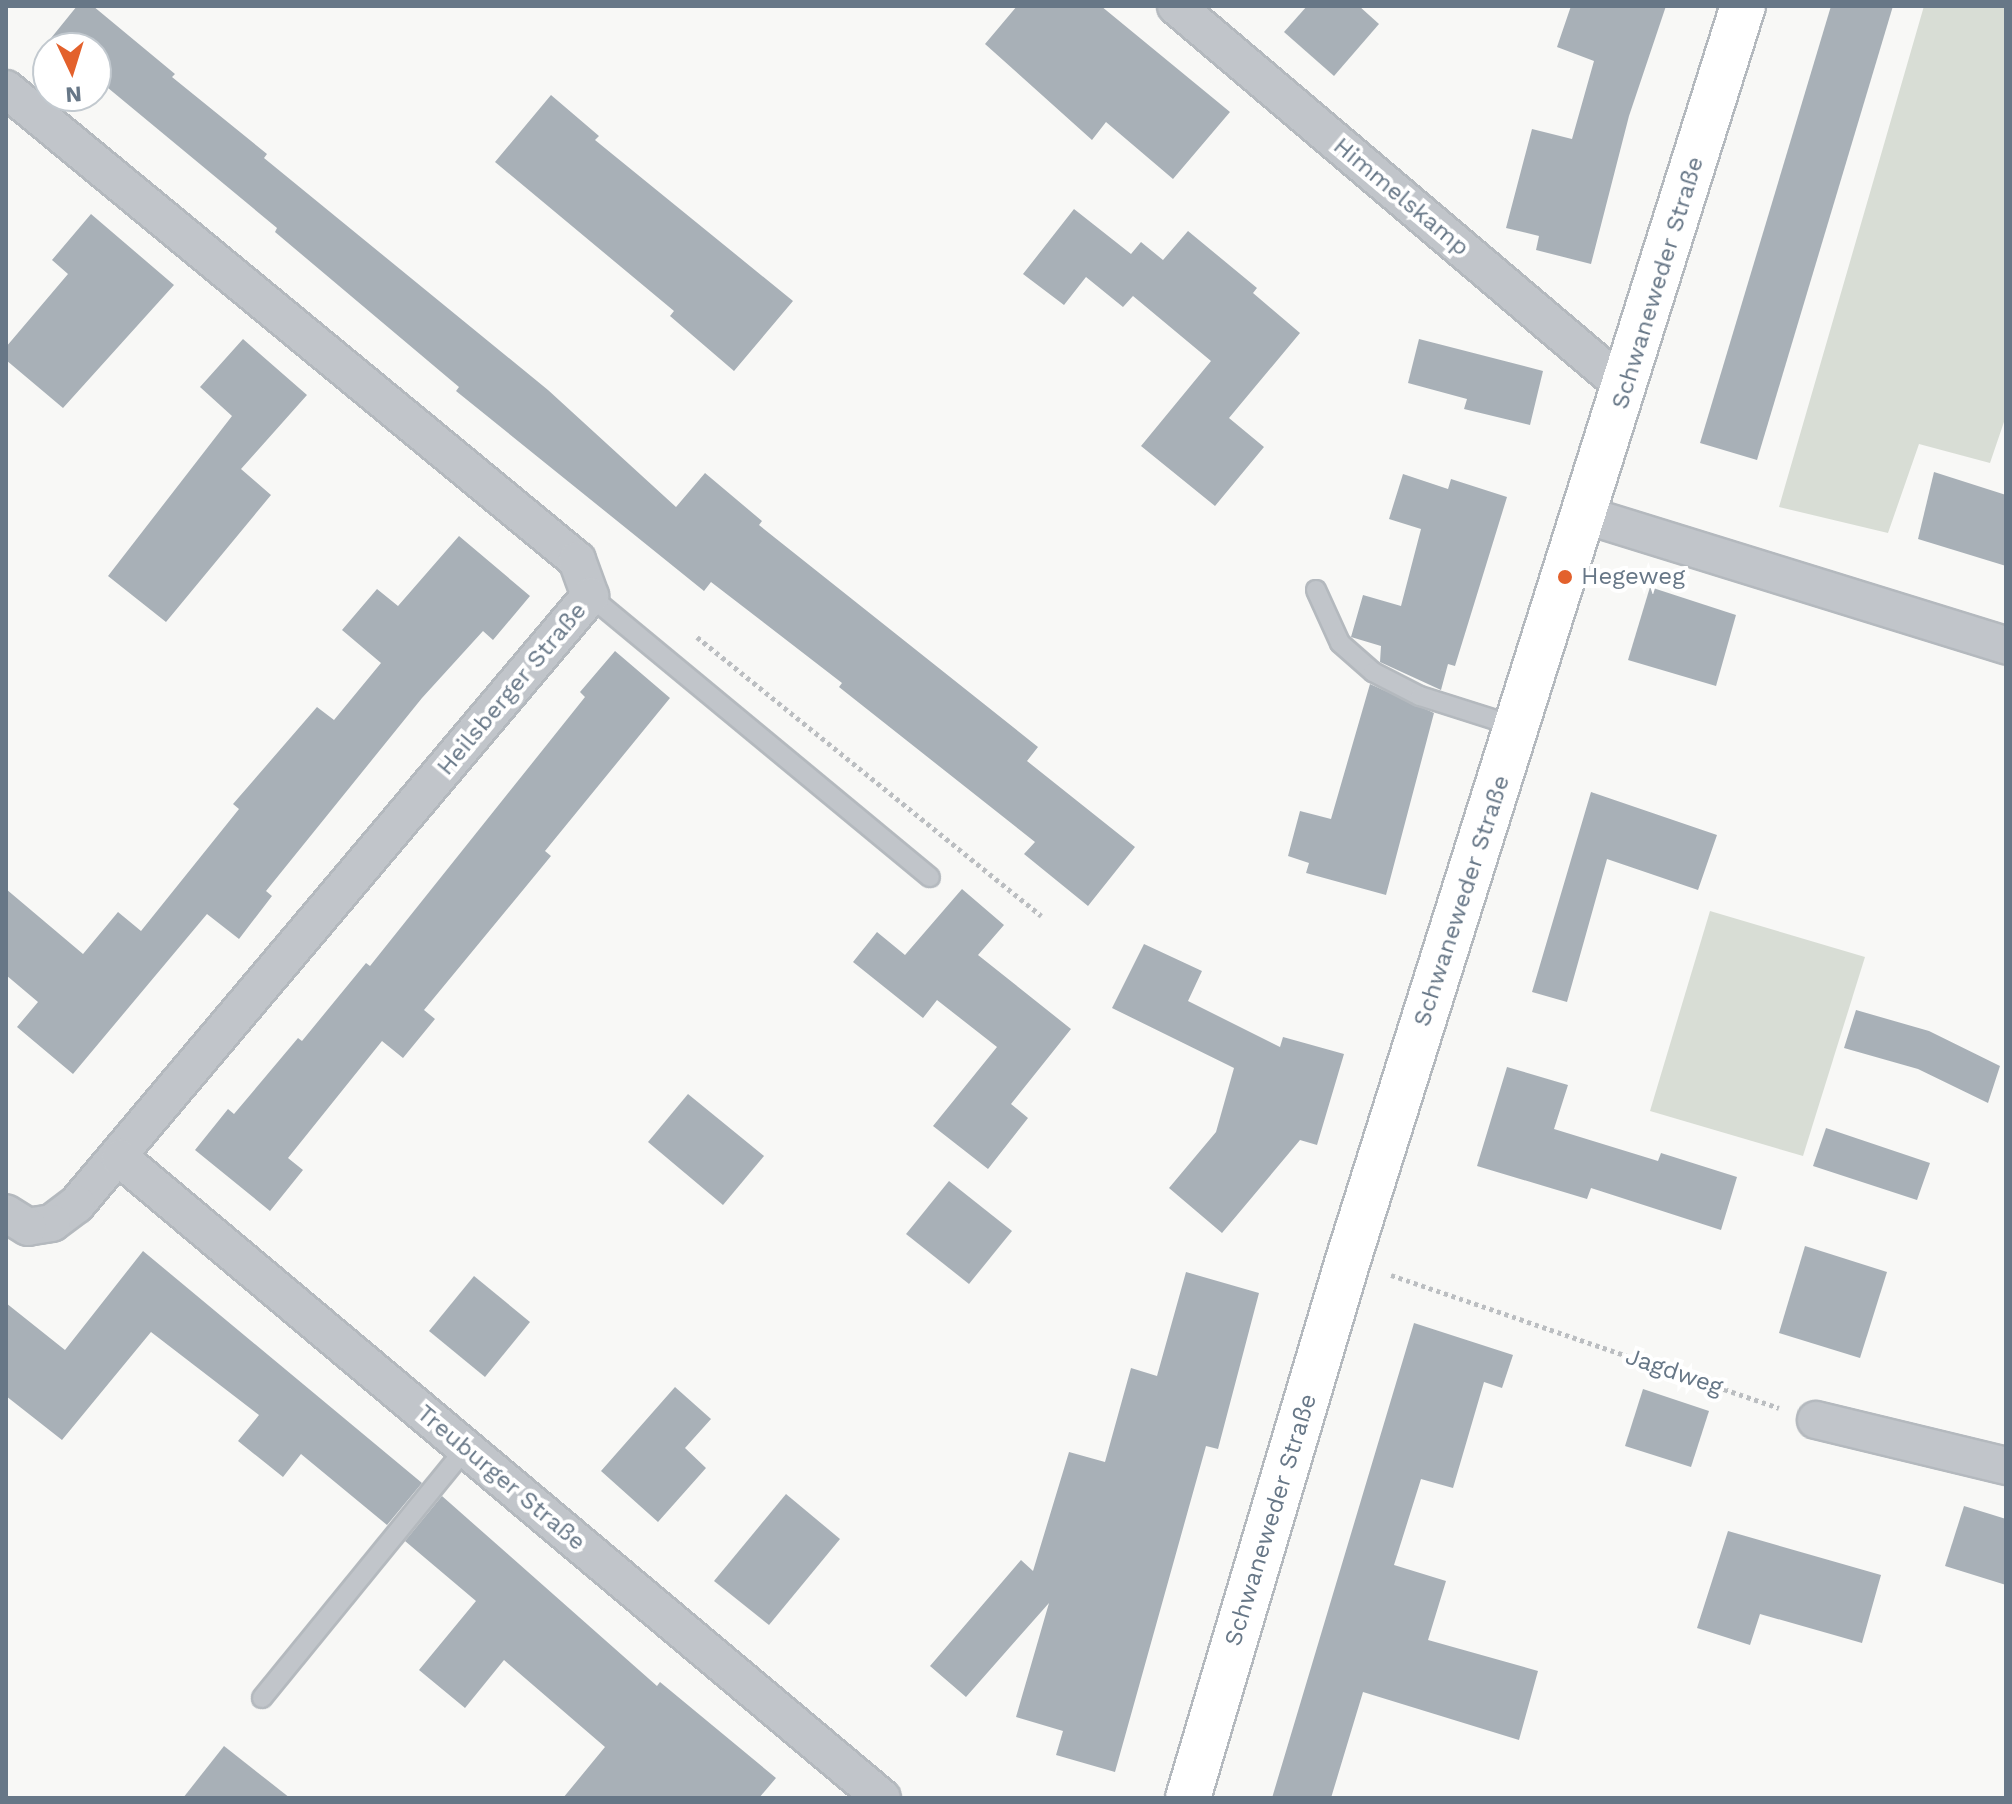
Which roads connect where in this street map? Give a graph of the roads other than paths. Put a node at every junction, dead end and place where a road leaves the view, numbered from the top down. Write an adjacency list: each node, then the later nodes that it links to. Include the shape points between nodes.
1 (1176, 6): 4 (street, Himmelskamp)
2 (1743, 6): 4 (main road, Schwaneweder Straße)
3 (6, 89): 7 (street, Heilsberger Straße, via 577,560)
4 (1626, 388): 5 (main road, Schwaneweder Straße)
5 (1585, 515): 8 (street); 9 (main road, Schwaneweder Straße)
6 (1316, 590): 9 (lane, via 1340,643 1373,672 1420,696)
7 (590, 596): 10 (lane); 11 (street, Heilsberger Straße)
8 (2006, 645)
9 (1518, 727): 18 (main road, Schwaneweder Straße, via 1348,1260)
10 (930, 877)
11 (120, 1158): 12 (street, Heilsberger Straße, via 52,1223 28,1227); 14 (street, Treuburger Straße)
12 (6, 1213)
13 (1816, 1420): 15 (street)
14 (466, 1448): 16 (lane); 17 (street, Treuburger Straße)
15 (2006, 1466)
16 (262, 1698)
17 (882, 1798)
18 (1188, 1798)

